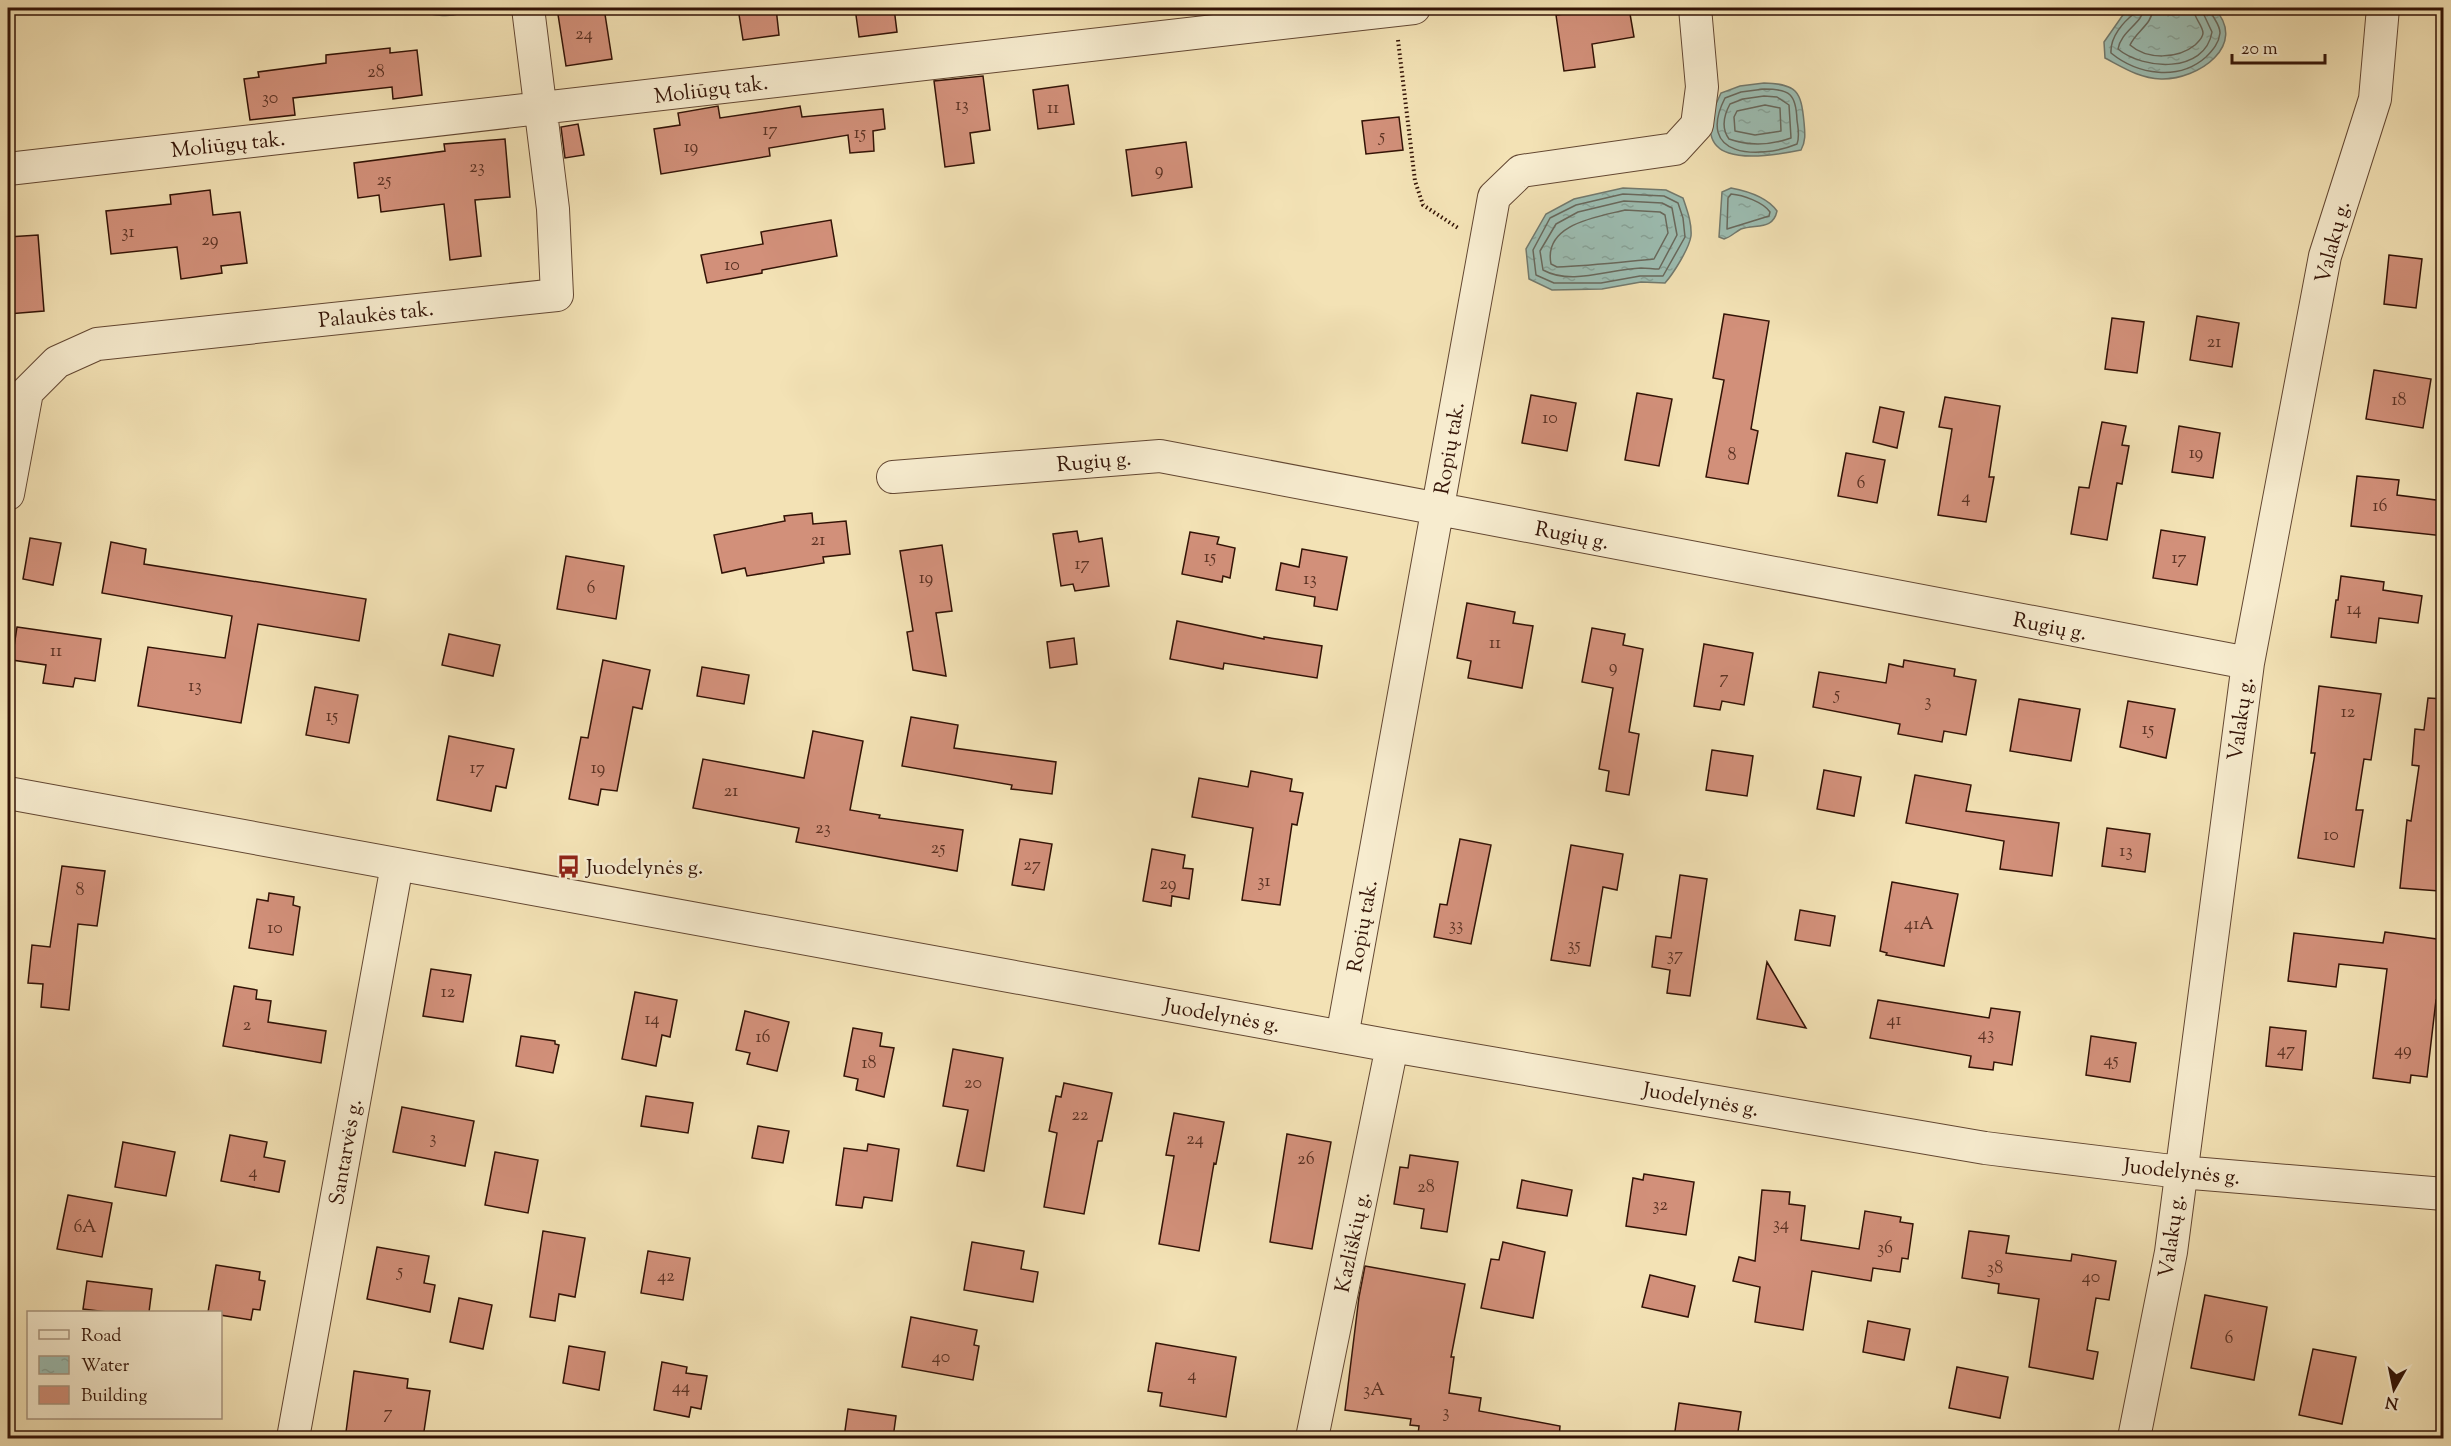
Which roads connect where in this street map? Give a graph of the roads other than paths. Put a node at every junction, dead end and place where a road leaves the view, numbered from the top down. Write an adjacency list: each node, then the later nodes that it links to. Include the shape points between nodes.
1 (528, 8): 5 (street, Palaukės tak.)
2 (1695, 8): 9 (street, Ropių tak., via 1702,87 1697,125 1675,149 1521,171 1494,196)
3 (2383, 8): 10 (street, Valakų g., via 2375,99 2325,256)
4 (1404, 9): 5 (street, Moliūgų tak.)
5 (540, 108): 6 (street, Moliūgų tak.); 8 (street, Palaukės tak., via 553,209 557,295 97,344 57,362 27,392)
6 (8, 169)
7 (893, 477): 9 (street, Rugių g., via 1160,456)
8 (8, 494)
9 (1438, 510): 10 (street, Rugių g.); 13 (street, Ropių tak.)
10 (2248, 663): 15 (street, Valakų g.)
11 (8, 794): 12 (street, Juodelynės g.)
12 (397, 865): 13 (street, Juodelynės g.); 17 (street, Santarvės g.)
13 (1342, 1037): 14 (street, Juodelynės g.)
14 (1392, 1046): 15 (street, Juodelynės g., via 1985,1148); 18 (street, Kazliškių g.)
15 (2180, 1172): 16 (street, Juodelynės g.); 19 (street, Valakų g., via 2171,1252)
16 (2444, 1194)
17 (292, 1438)
18 (1312, 1438)
19 (2134, 1438)

